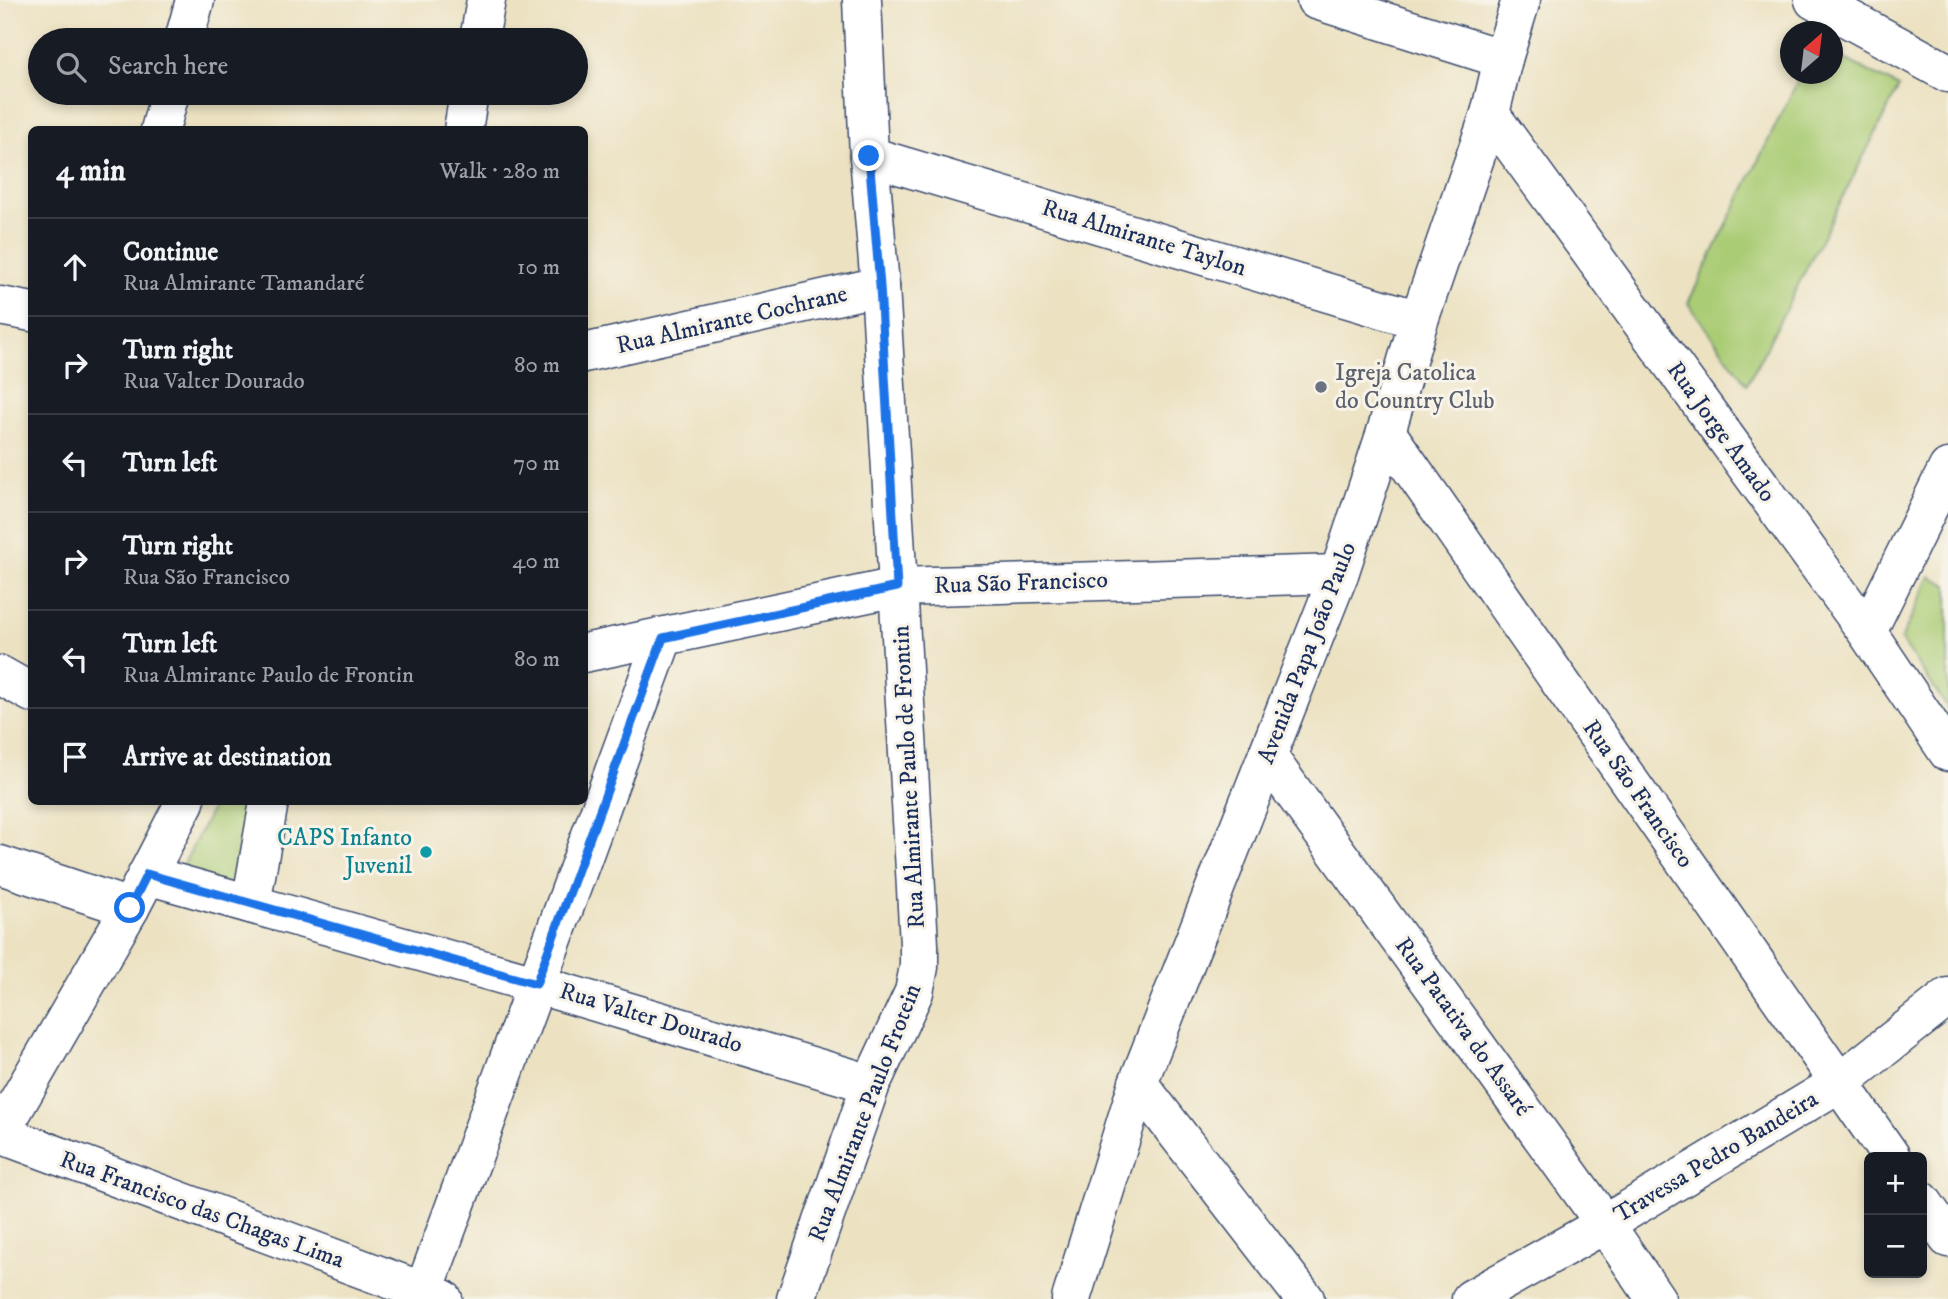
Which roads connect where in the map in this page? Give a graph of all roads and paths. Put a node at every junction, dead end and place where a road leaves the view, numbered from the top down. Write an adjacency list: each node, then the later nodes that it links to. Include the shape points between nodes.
1 (195, 0): 7 (street)
2 (486, 0): 8 (street)
3 (862, 0): 16 (street, Rua Almirante Paulo de Frontin)
4 (1316, 0): 9 (street)
5 (1521, 0): 9 (street, Avenida Papa João Paulo)
6 (1814, 0): 10 (street)
7 (187, 28)
8 (481, 28)
9 (1503, 59): 13 (street, Avenida Papa João Paulo)
10 (1948, 73)
11 (167, 105): 14 (street)
12 (468, 105): 15 (street)
13 (1490, 114): 20 (street, Avenida Papa João Paulo); 26 (street, Rua Jorge Amado)
14 (161, 126)
15 (464, 126)
16 (869, 156): 17 (street, Rua Almirante Paulo de Frontin); 20 (street, Rua Almirante Taylon)
17 (880, 286): 21 (street, Rua Almirante Cochrane); 25 (street, Rua Almirante Paulo de Frontin)
18 (0, 306): 19 (street)
19 (28, 312)
20 (1419, 320): 22 (street, Avenida Papa João Paulo)
21 (588, 353)
22 (1386, 432): 24 (street, Avenida Papa João Paulo); 43 (street, Rua São Francisco)
23 (1948, 468): 26 (street)
24 (1339, 574): 25 (street, Rua São Francisco); 32 (street, Avenida Papa João Paulo)
25 (897, 587): 27 (street, Rua São Francisco); 39 (street, Rua Almirante Paulo de Frontin)
26 (1867, 632): 31 (street, Rua Jorge Amado)
27 (663, 638): 28 (street, Rua São Francisco); 40 (street)
28 (588, 652)
29 (0, 675): 30 (street)
30 (28, 691)
31 (1948, 752)
32 (1268, 757): 42 (street, Avenida Papa João Paulo); 48 (street, Rua Patativa do Assaré)
33 (183, 805): 36 (street)
34 (268, 805): 37 (street)
35 (0, 865): 38 (street)
36 (147, 874): 37 (street, Rua Valter Dourado); 38 (street)
37 (251, 904): 40 (street, Rua Valter Dourado)
38 (130, 908): 45 (street)
39 (919, 967): 44 (street, Rua Almirante Paulo Frotein, via 914,992)
40 (536, 984): 44 (street, Rua Valter Dourado); 50 (street)
41 (1948, 997): 43 (street, Travessa Pedro Bandeira)
42 (1138, 1083): 52 (street, Avenida Papa João Paulo); 53 (street)
43 (1839, 1083): 46 (street, Rua São Francisco); 48 (street, Travessa Pedro Bandeira)
44 (871, 1084): 51 (street, Rua Almirante Paulo Frotein)
45 (0, 1134): 50 (street, Rua Francisco das Chagas Lima)
46 (1887, 1152)
47 (1927, 1208): 49 (street)
48 (1605, 1224): 54 (street, Travessa Pedro Bandeira); 55 (street, Rua Patativa do Assaré)
49 (1948, 1238)
50 (430, 1297)
51 (796, 1299)
52 (1070, 1299)
53 (1305, 1299)
54 (1471, 1299)
55 (1656, 1299)

